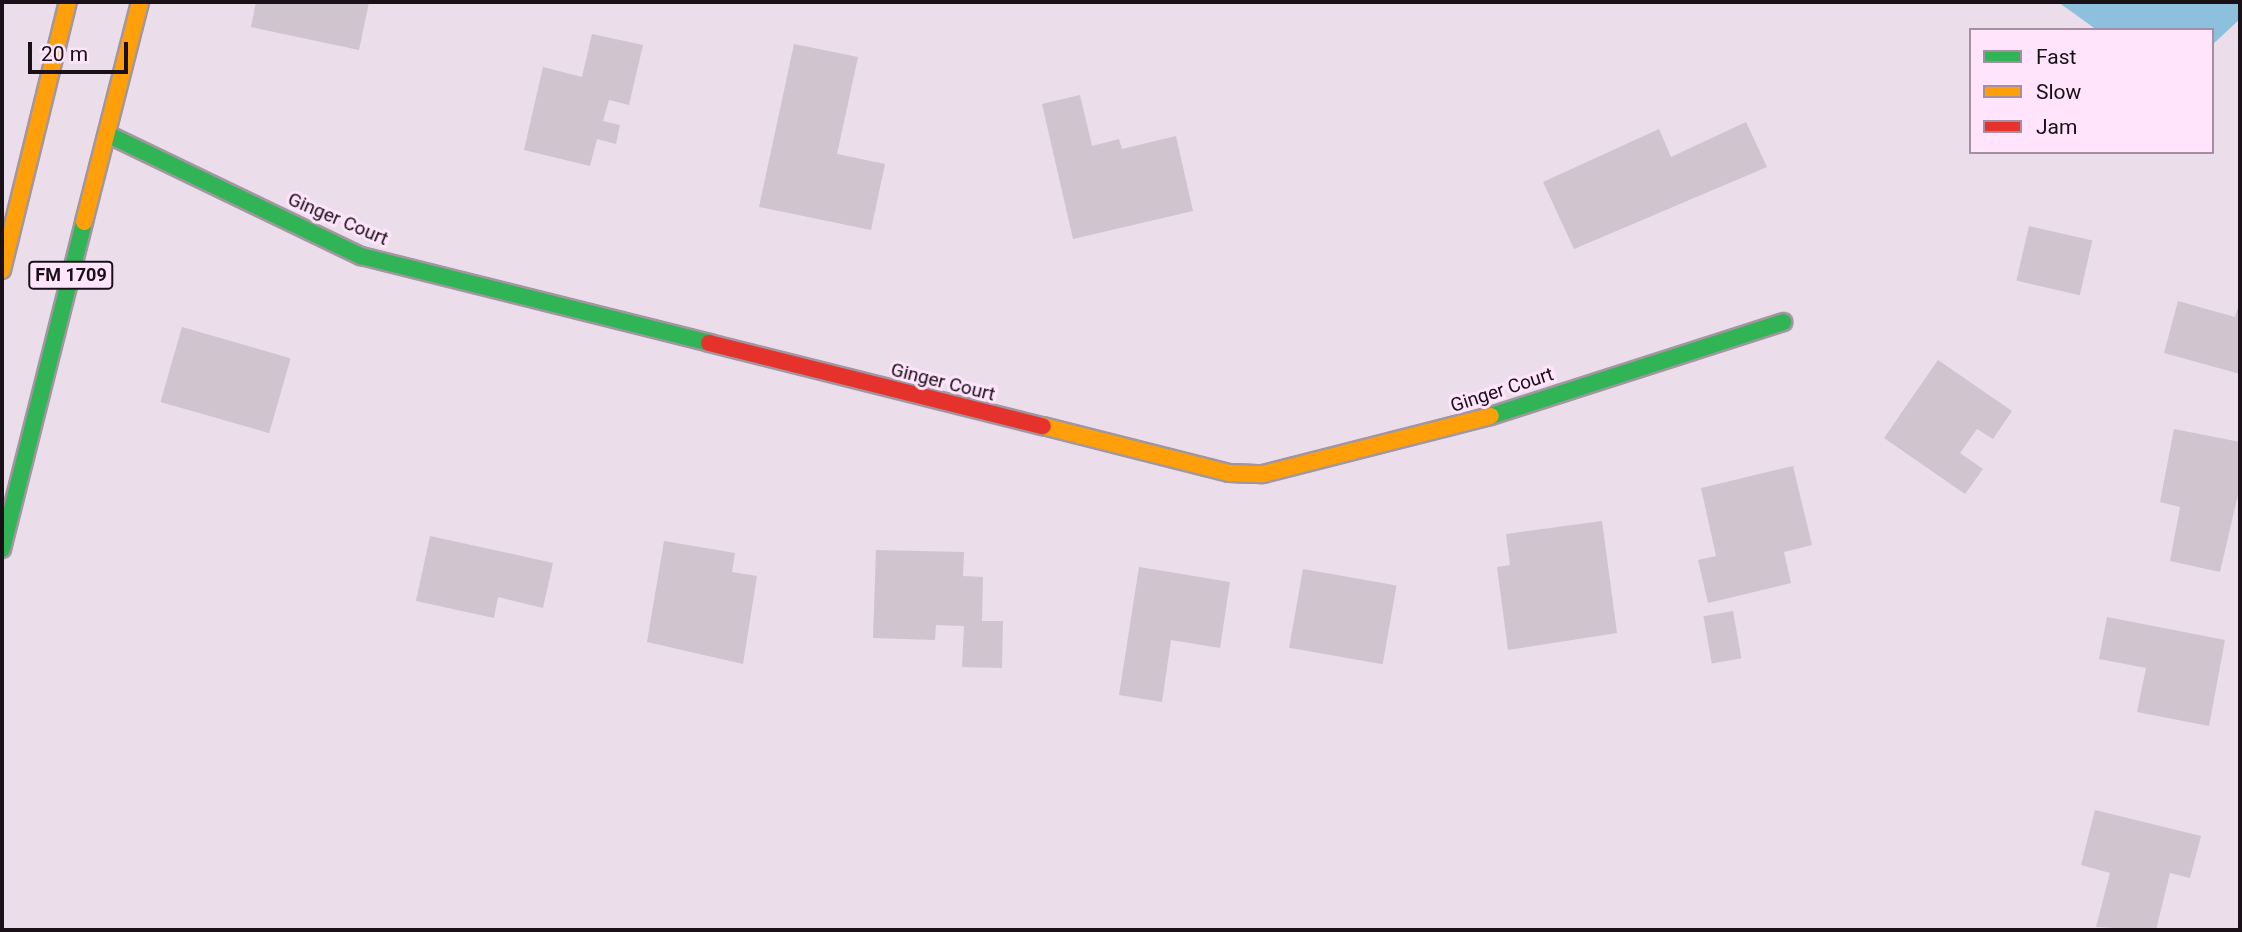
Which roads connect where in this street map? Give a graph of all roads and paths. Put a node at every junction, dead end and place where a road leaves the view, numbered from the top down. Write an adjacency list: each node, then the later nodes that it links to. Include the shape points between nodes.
1 (68, 2): 4 (street, FM 1709)
2 (140, 2): 3 (street, FM 1709)
3 (107, 134): 5 (street, Ginger Court, via 361,256 1229,473 1263,474 1437,433); 6 (street, FM 1709)
4 (2, 270)
5 (1783, 322)
6 (2, 549)

